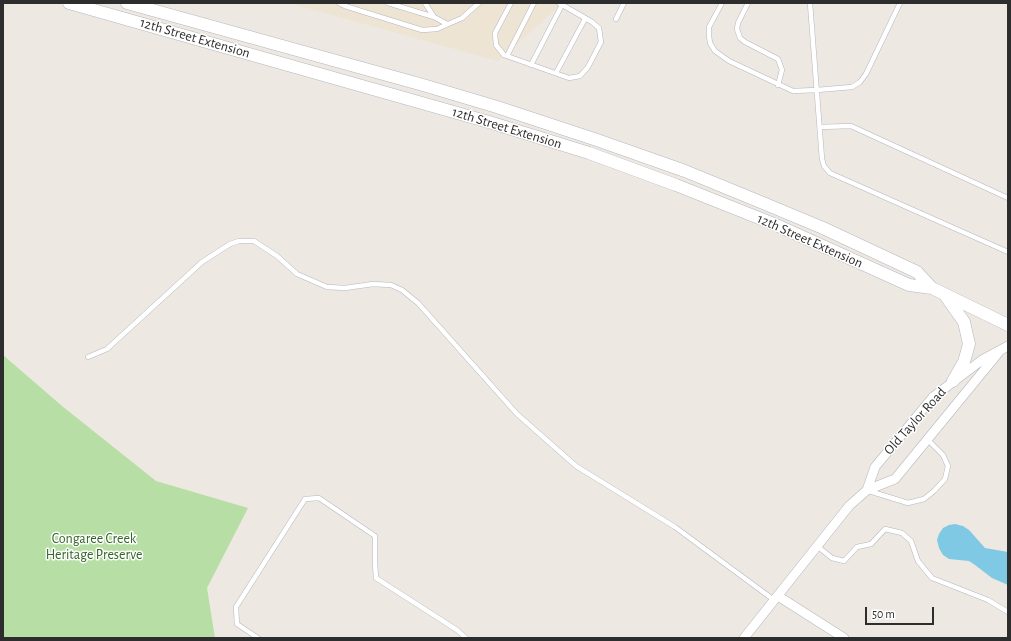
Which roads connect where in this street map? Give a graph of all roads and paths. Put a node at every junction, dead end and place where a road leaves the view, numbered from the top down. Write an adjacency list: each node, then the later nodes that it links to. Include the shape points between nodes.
1 (69, 3): 27 (main road, 12th Street Extension, via 482,120 589,153 767,222 909,285)
2 (127, 3): 27 (main road, 12th Street Extension, via 497,107 684,171 823,228 917,272)
3 (339, 3): 18 (lane, via 422,30 437,29)
4 (388, 3): 15 (lane)
5 (424, 3): 15 (lane)
6 (479, 3): 18 (lane, via 462,18)
7 (511, 3): 19 (lane, via 495,33 496,45)
8 (534, 3): 19 (lane)
9 (561, 3): 16 (lane); 20 (lane)
10 (624, 3): 17 (lane)
11 (722, 3): 22 (lane, via 709,27 710,43 715,51 729,61)
12 (748, 3): 22 (lane, via 738,23 740,38 778,59 782,70)
13 (810, 3): 23 (lane)
14 (900, 3): 23 (lane, via 860,82 852,87)
15 (434, 17): 18 (lane)
16 (585, 18): 21 (lane); 21 (lane, via 599,28 601,42 588,67 580,76 569,78)
17 (616, 20)
18 (448, 24)
19 (507, 56): 20 (lane)
20 (531, 65): 21 (lane)
21 (556, 73)
22 (778, 85): 23 (lane, via 793,91)
23 (817, 90): 24 (lane)
24 (820, 126): 25 (lane, via 851,126); 26 (lane, via 822,159 830,173)
25 (1008, 198)
26 (1008, 252)
27 (932, 288): 28 (main road, 12th Street Extension)
28 (944, 294): 29 (main road, 12th Street Extension); 33 (main road, via 964,322 969,344 964,362)
29 (1008, 325)
30 (1008, 346): 31 (street, Old Taylor Road)
31 (999, 352): 33 (street, Old Taylor Road, via 982,360); 34 (street, Old Taylor Road)
32 (88, 357): 37 (lane, via 107,349 202,262 230,244 240,241 254,241 277,256 297,274 327,287 345,288 373,284 391,286 402,290 418,303 517,414 576,466 675,527)
33 (953, 381): 35 (street, Old Taylor Road, via 933,397 875,467)
34 (928, 440): 35 (street, Old Taylor Road, via 895,479); 35 (lane, via 943,455 948,466 945,478 929,495 908,503)
35 (867, 490): 36 (street, Old Taylor Road, via 849,506)
36 (817, 546): 37 (street, Old Taylor Road); 38 (lane, via 832,558 844,561 857,547 871,544 885,529 902,532 911,541 918,561 932,578 988,600)
37 (776, 598): 41 (street, Old Taylor Road); 42 (street)
38 (1008, 612)
39 (258, 638): 40 (lane, via 237,624 236,607 305,499 319,498 375,536 376,578)
40 (466, 638)
41 (744, 638)
42 (844, 638)

